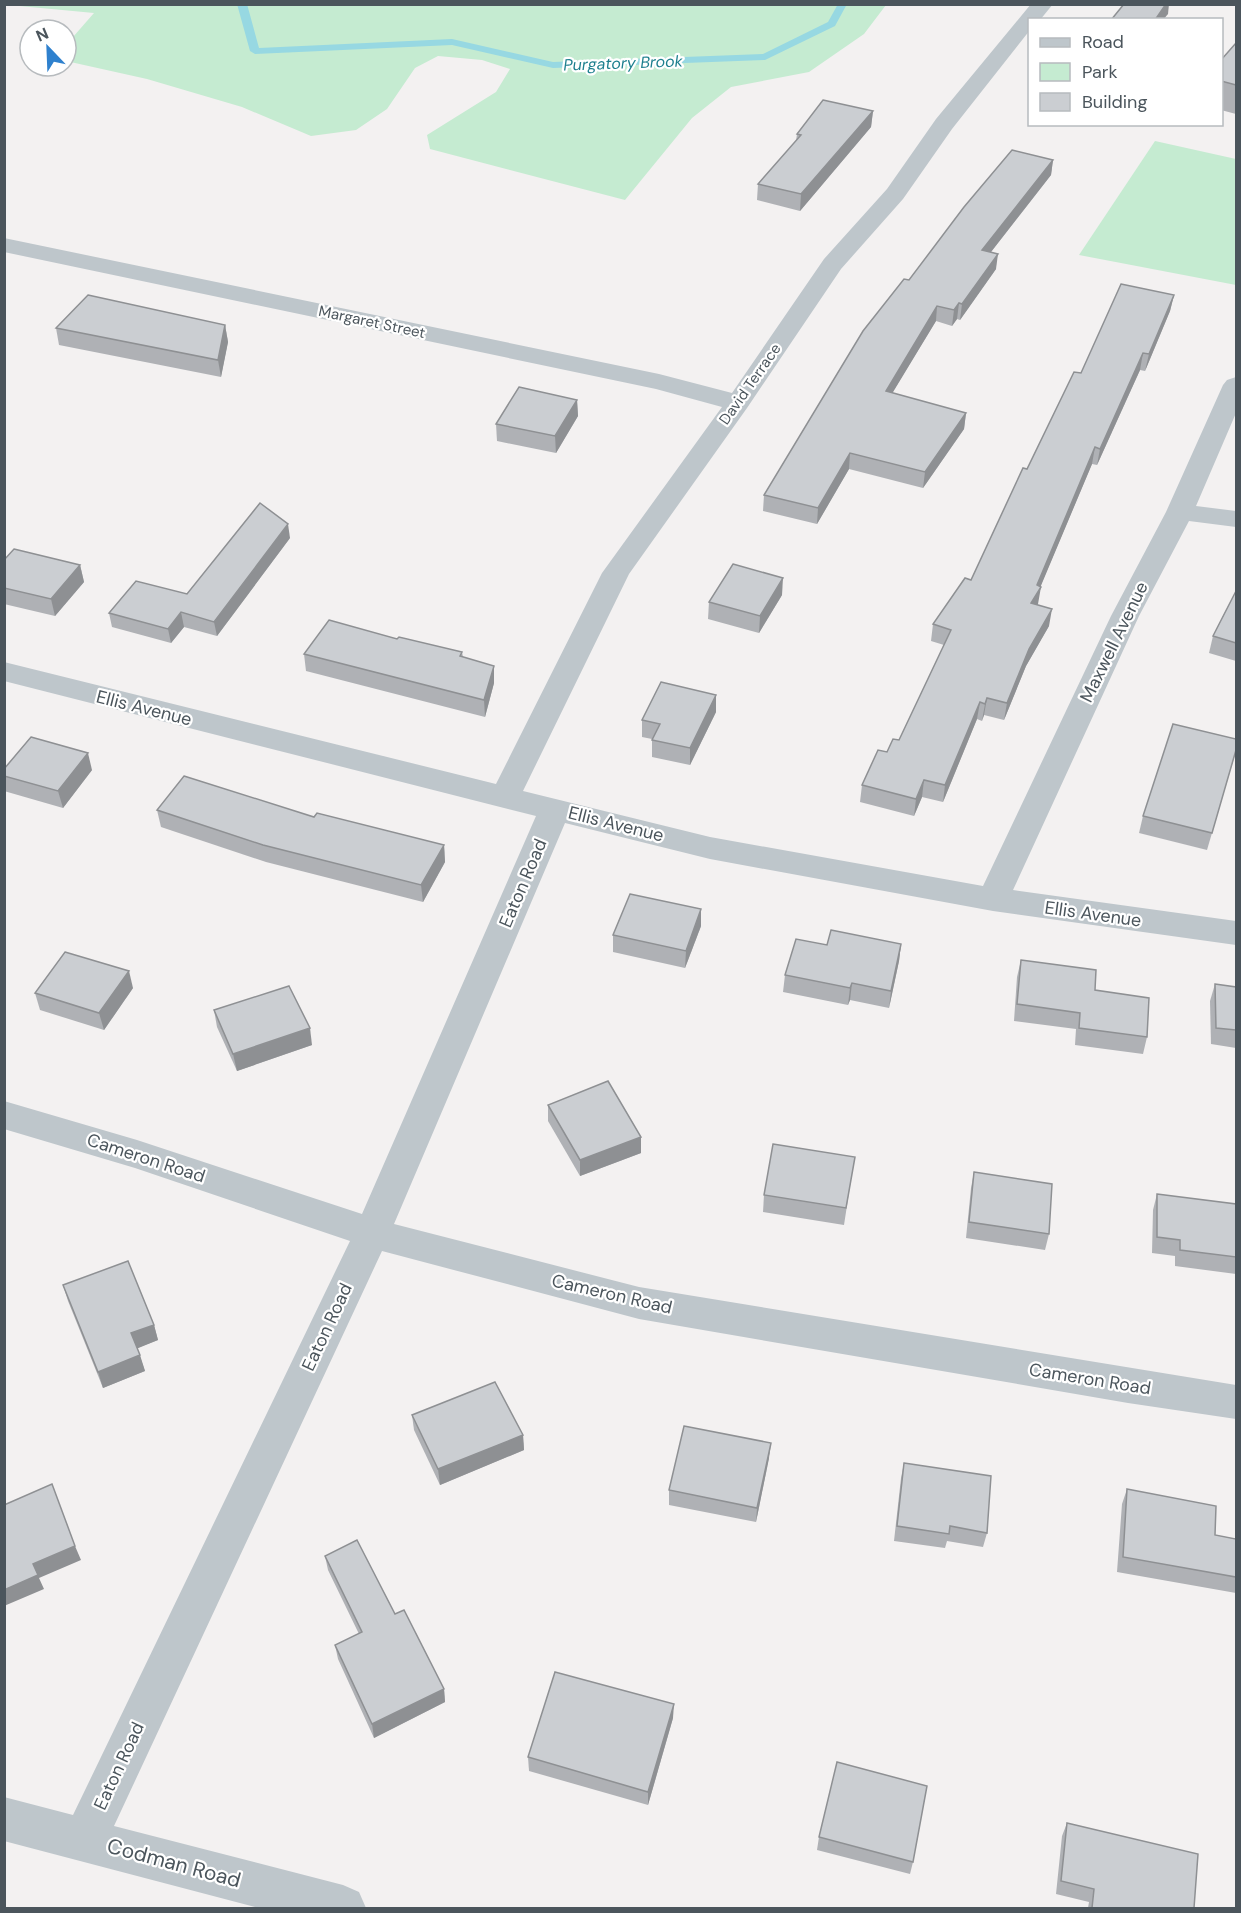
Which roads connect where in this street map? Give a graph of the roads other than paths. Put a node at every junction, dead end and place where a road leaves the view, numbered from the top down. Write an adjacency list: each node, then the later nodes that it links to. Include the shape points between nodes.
1 (1043, 4): 2 (street, David Terrace)
2 (1030, 18)
3 (1028, 20): 6 (street, David Terrace, via 944,124 895,194 832,264)
4 (4, 245): 6 (street, Margaret Street, via 658,382)
5 (1236, 385): 7 (street, Maxwell Avenue)
6 (738, 403): 10 (street, David Terrace, via 616,573)
7 (1180, 512): 8 (street); 12 (street, Maxwell Avenue, via 1125,616)
8 (1236, 519)
9 (4, 671): 10 (street, Ellis Avenue)
10 (505, 796): 11 (street, Ellis Avenue)
11 (555, 809): 12 (street, Ellis Avenue, via 710,848); 15 (street, Eaton Road)
12 (993, 899): 13 (street, Ellis Avenue)
13 (1236, 933)
14 (4, 1115): 15 (street, Cameron Road, via 137,1154)
15 (372, 1233): 16 (street, Cameron Road, via 639,1303); 18 (street, Eaton Road)
16 (1236, 1402)
17 (4, 1819): 18 (street, Codman Road)
18 (85, 1839): 19 (street, Codman Road)
19 (343, 1908)

